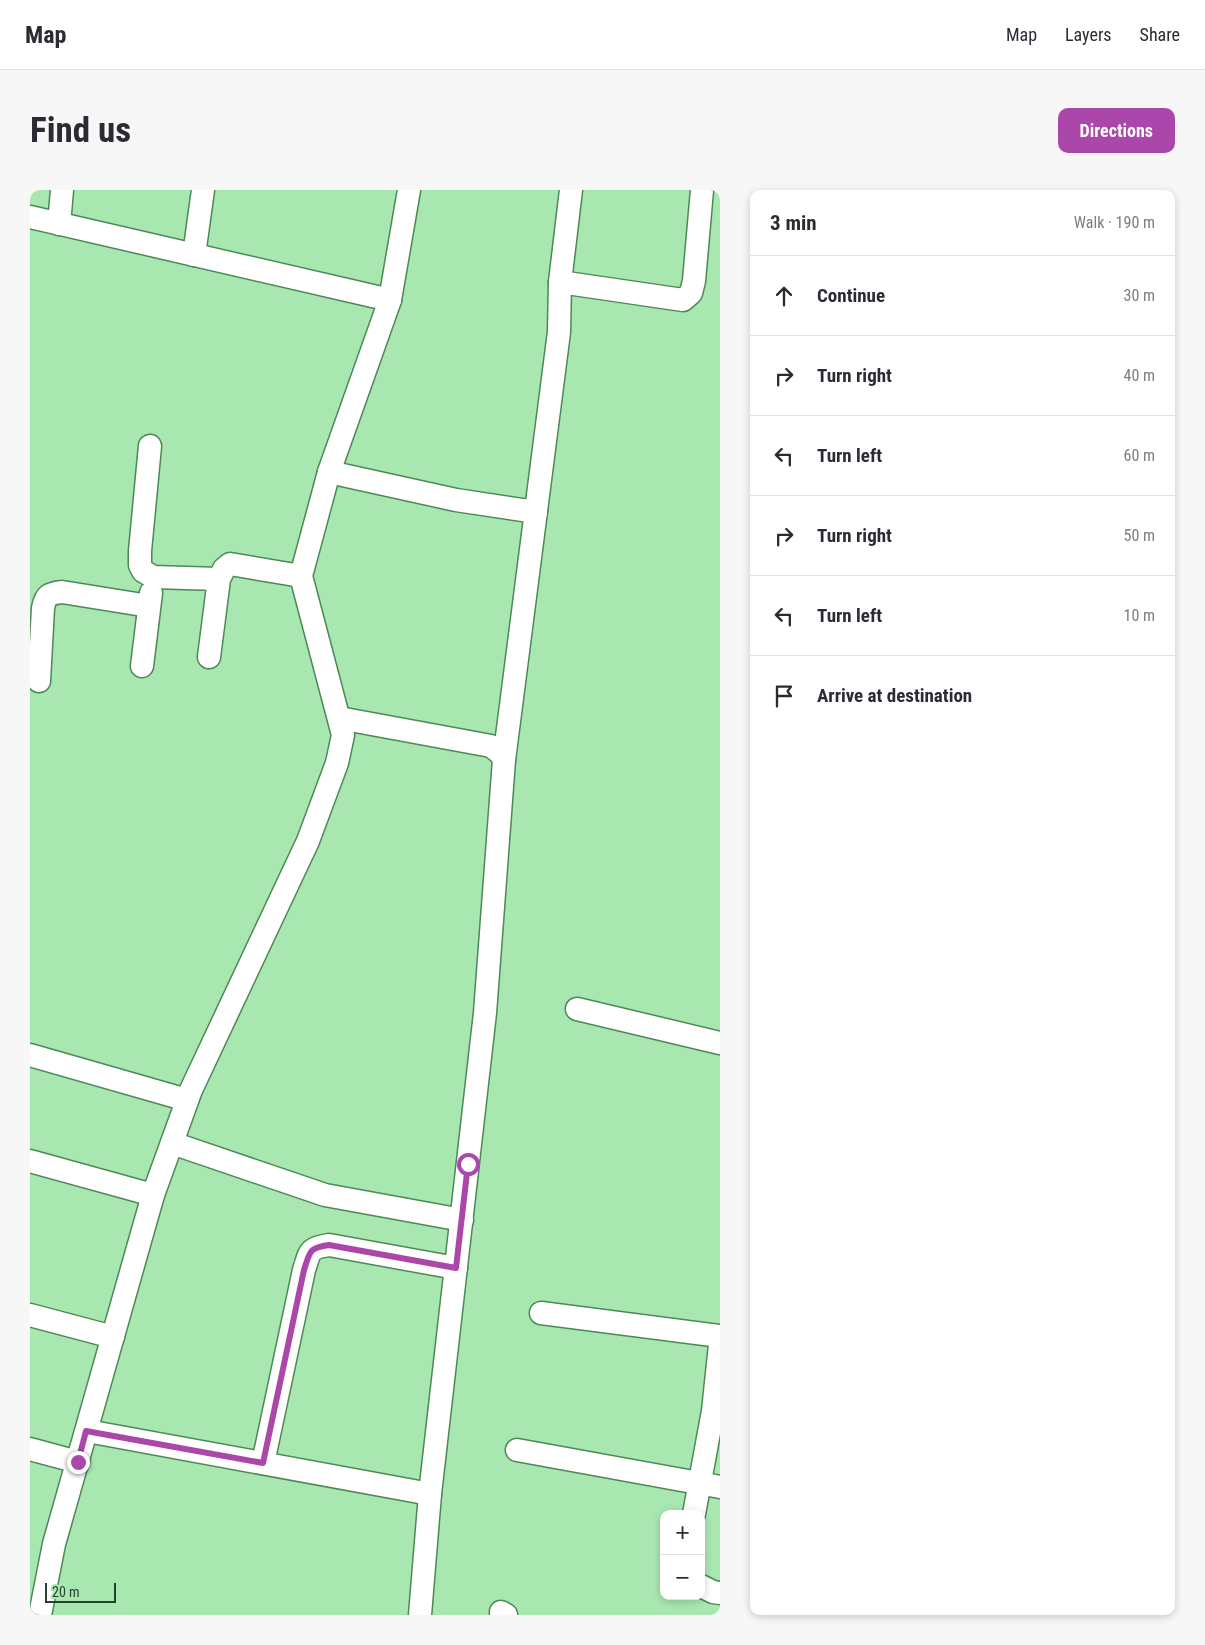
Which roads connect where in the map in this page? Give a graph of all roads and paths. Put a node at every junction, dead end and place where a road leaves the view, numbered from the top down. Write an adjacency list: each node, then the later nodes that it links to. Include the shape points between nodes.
1 (62, 190): 7 (street)
2 (203, 190): 8 (street)
3 (409, 190): 10 (street)
4 (571, 190): 9 (street)
5 (702, 190): 9 (street, via 694,281 691,293 683,300)
6 (30, 217): 7 (street)
7 (59, 224): 8 (street)
8 (194, 255): 10 (street)
9 (560, 282): 13 (street, via 559,332)
10 (390, 300): 12 (street)
11 (150, 446): 15 (street, via 140,565)
12 (329, 472): 13 (street, via 456,500); 14 (street)
13 (536, 512): 22 (street)
14 (301, 576): 16 (street, via 230,564); 21 (street)
15 (153, 577): 16 (street); 17 (street)
16 (219, 579): 18 (street)
17 (149, 606): 19 (street); 20 (street, via 62,592 50,594 43,608)
18 (209, 656)
19 (142, 666)
20 (39, 681)
21 (339, 718): 22 (street, via 491,746); 26 (street, via 343,735 337,763 308,841)
22 (504, 760): 30 (street, via 485,1013)
23 (577, 1009): 24 (street)
24 (720, 1043)
25 (30, 1055): 26 (street)
26 (187, 1100): 27 (street)
27 (172, 1143): 29 (street); 30 (street, via 325,1195)
28 (30, 1161): 29 (street)
29 (153, 1195): 35 (street)
30 (462, 1220): 31 (street)
31 (456, 1268): 42 (street, via 329,1245 316,1247 309,1253); 44 (street)
32 (541, 1313): 34 (street)
33 (30, 1315): 35 (street)
34 (720, 1336)
35 (113, 1337): 38 (street)
36 (720, 1345): 37 (street)
37 (716, 1411): 43 (street)
38 (86, 1431): 41 (street); 42 (street)
39 (30, 1449): 41 (street)
40 (517, 1450): 43 (street)
41 (78, 1462): 48 (street, via 54,1544)
42 (263, 1463): 44 (street)
43 (710, 1485): 45 (street)
44 (430, 1494): 49 (street)
45 (696, 1510)
46 (705, 1588): 47 (street)
47 (720, 1593)
48 (40, 1615)
49 (420, 1615)

